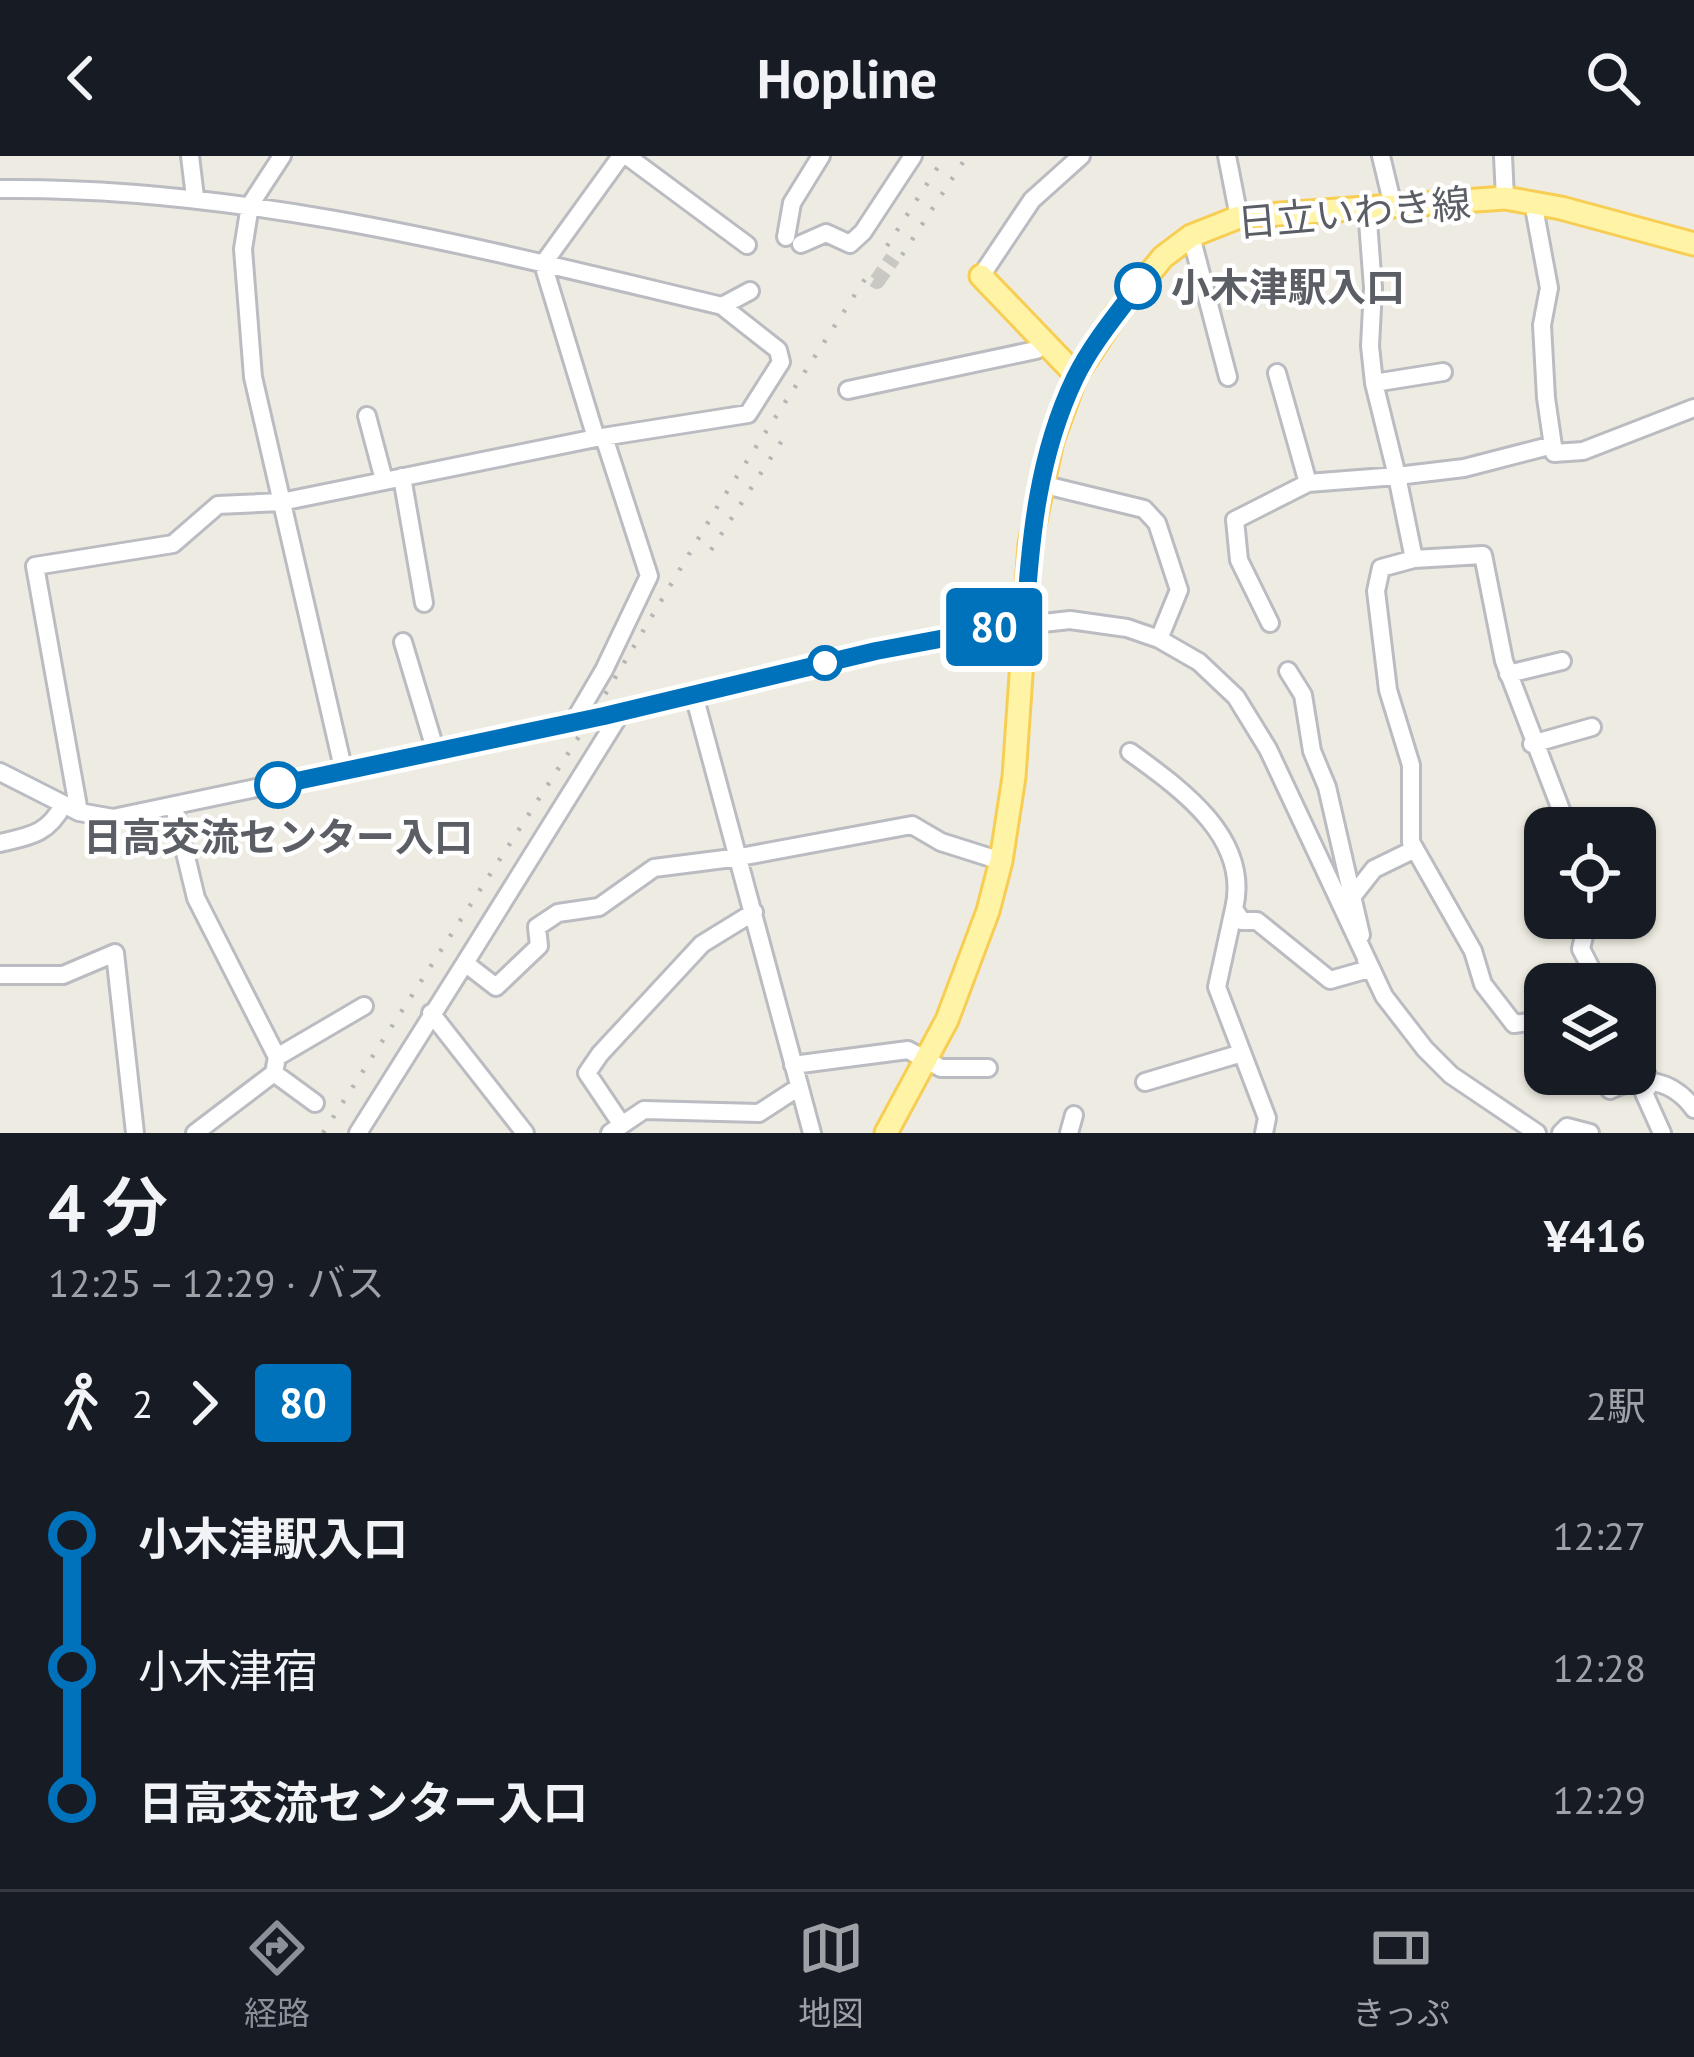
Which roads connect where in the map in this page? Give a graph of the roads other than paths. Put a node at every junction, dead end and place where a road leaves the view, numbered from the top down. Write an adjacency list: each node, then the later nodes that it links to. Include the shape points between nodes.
1 (190, 156): 12 (street)
2 (282, 156): 15 (street)
3 (624, 156): 21 (street); 22 (street)
4 (821, 156): 5 (street, via 792,202 794,240 826,233 850,244)
5 (913, 156)
6 (1050, 156): 10 (street)
7 (1227, 156): 18 (street)
8 (1381, 156): 16 (street)
9 (1503, 156): 13 (street)
10 (1074, 162): 23 (street, via 1032,200)
11 (0, 189): 12 (street)
12 (195, 197): 15 (street)
13 (1505, 199): 14 (main road, 日立いわき線); 16 (main road, 日立いわき線)
14 (1533, 202): 20 (main road, 日立いわき線); 36 (street, via 1549,288 1542,325)
15 (250, 205): 22 (street); 41 (street, via 243,248 254,377)
16 (1393, 206): 17 (main road, 日立いわき線)
17 (1366, 208): 18 (main road, 日立いわき線); 31 (street)
18 (1239, 217): 19 (main road, 日立いわき線)
19 (1191, 236): 29 (main road, 日立いわき線, via 1139,285); 30 (street)
20 (1694, 244)
21 (747, 245)
22 (543, 264): 25 (street); 35 (street)
23 (981, 276): 26 (main road)
24 (750, 290): 25 (street)
25 (722, 306): 35 (street, via 778,350 781,362 748,414)
26 (1044, 342): 29 (main road); 32 (street)
27 (1443, 371): 31 (street)
28 (1277, 373): 39 (street)
29 (1076, 375): 40 (main road, 日立いわき線)
30 (1228, 377)
31 (1374, 383): 37 (street)
32 (848, 390)
33 (1694, 408): 36 (street, via 1583,451 1554,453)
34 (367, 416): 38 (street)
35 (600, 438): 38 (street); 53 (street, via 650,576)
36 (1553, 445): 37 (street)
37 (1397, 476): 39 (street); 42 (street)
38 (393, 478): 41 (street); 43 (street)
39 (1308, 483): 44 (street, via 1235,520 1239,560)
40 (1041, 484): 45 (main road, 日立いわき線); 46 (street, via 1144,509 1157,523 1179,590)
41 (281, 502): 59 (street); 62 (street, via 218,505 173,544 34,566)
42 (1414, 559): 50 (street, via 1483,556); 64 (street, via 1381,568 1376,591 1388,690 1411,765)
43 (424, 603)
44 (1270, 622)
45 (1025, 623): 46 (street, via 1089,621); 51 (street); 66 (main road, 日立いわき線)
46 (1160, 639): 71 (street, via 1199,662 1252,718)
47 (403, 642): 56 (street)
48 (1562, 661): 50 (street)
49 (1288, 671): 67 (street, via 1303,695)
50 (1508, 674): 55 (street)
51 (694, 695): 52 (street); 65 (street)
52 (622, 711): 53 (street); 70 (street)
53 (574, 722): 56 (street)
54 (1592, 727): 55 (street)
55 (1532, 744): 61 (street)
56 (436, 752): 59 (street)
57 (1130, 752): 68 (street, via 1218,831 1236,867)
58 (0, 772): 62 (street)
59 (344, 772): 60 (street)
60 (174, 807): 62 (street, via 113,818); 78 (street, via 196,898)
61 (1559, 807)
62 (71, 808): 63 (street, via 38,835)
63 (0, 843)
64 (1415, 849): 67 (street, via 1374,868); 75 (street, via 1483,984 1514,1024)
65 (740, 857): 66 (street, via 912,825); 69 (street); 70 (street, via 654,868 599,907 558,913 537,927 538,946 496,987)
66 (1000, 861): 77 (main road, 日立いわき線, via 967,972)
67 (1352, 897): 71 (street)
68 (1234, 910): 71 (street, via 1330,980); 76 (street, via 1217,987)
69 (754, 912): 79 (street); 87 (street, via 702,944 587,1073)
70 (465, 963): 74 (street)
71 (1369, 969): 95 (street, via 1451,1075)
72 (0, 975): 88 (street, via 63,975 116,952)
73 (364, 1006): 78 (street)
74 (431, 1013): 90 (street); 91 (street)
75 (1524, 1023)
76 (1242, 1053): 81 (street); 94 (street, via 1267,1118)
77 (927, 1061): 79 (street, via 908,1050); 80 (street); 93 (main road, 日立いわき線)
78 (276, 1065): 85 (street); 89 (street)
79 (793, 1065): 83 (street)
80 (988, 1068)
81 (1145, 1082)
82 (1656, 1083): 86 (street)
83 (799, 1087): 87 (street, via 759,1113 644,1110); 92 (street)
84 (1646, 1095): 98 (street)
85 (315, 1103)
86 (1694, 1109)
87 (616, 1129)
88 (135, 1133)
89 (195, 1133)
90 (358, 1133)
91 (525, 1133)
92 (812, 1133)
93 (886, 1133)
94 (1264, 1133)
95 (1537, 1133)
96 (1561, 1133): 97 (street)
97 (1590, 1133)
98 (1662, 1133)

